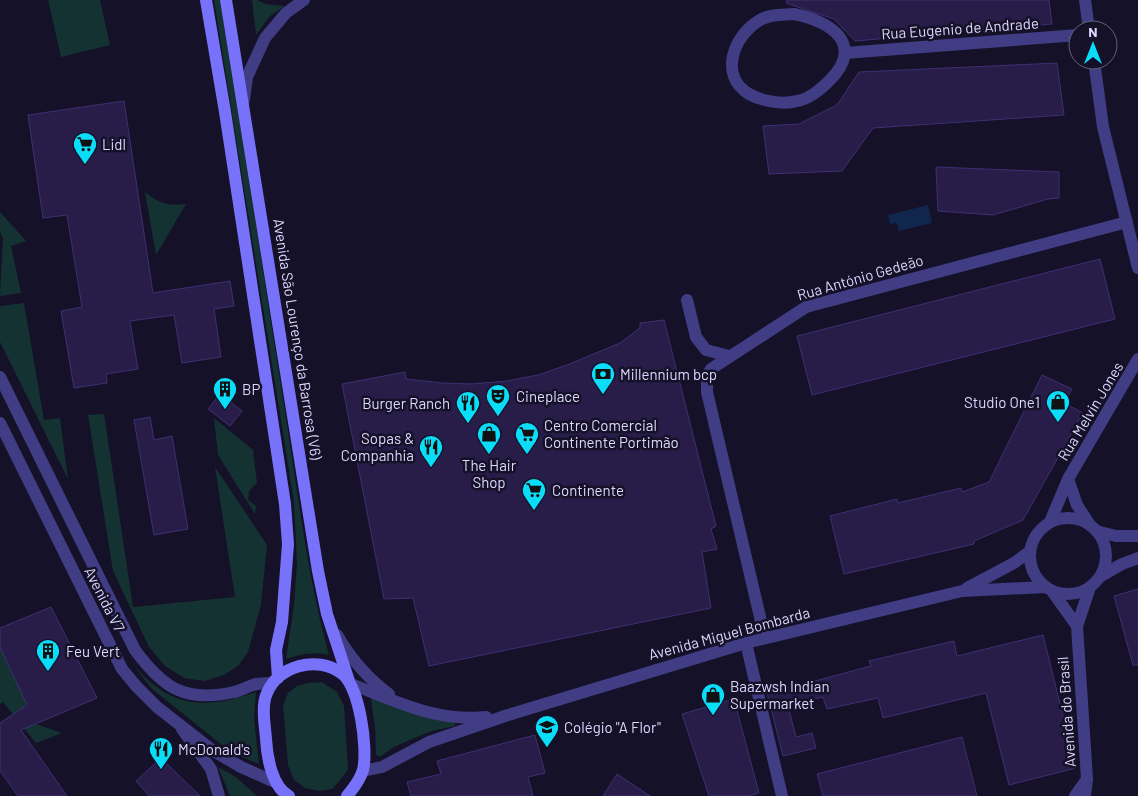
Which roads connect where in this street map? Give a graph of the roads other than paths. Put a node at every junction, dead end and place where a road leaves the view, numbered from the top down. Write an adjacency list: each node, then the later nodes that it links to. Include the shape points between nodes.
1 (206, 0): 31 (main road, via 285,504 288,544)
2 (226, 0): 9 (main road, Avenida São Lourenço da Barrosa (V6))
3 (304, 0): 9 (street, via 286,13 264,38 247,77)
4 (1085, 0): 5 (street)
5 (1088, 20)
6 (1068, 36): 7 (street, Rua Eugenio de Andrade)
7 (844, 53): 7 (street, via 838,34 812,18 794,14 772,16 748,28 740,38 734,49 733,77 750,95 765,100 797,101 823,87 834,76 842,64)
8 (1095, 70): 10 (street, via 1102,127)
9 (243, 108): 28 (main road, Avenida São Lourenço da Barrosa (V6), via 318,571)
10 (1127, 222): 11 (street); 13 (street, Rua António Gedeão, via 806,307)
11 (1138, 268)
12 (687, 300): 13 (street, via 696,337 706,350)
13 (729, 356): 29 (street, Rua António Gedeão, via 711,369 707,376 707,392)
14 (1138, 359): 17 (street, Rua Melvin Jones)
15 (0, 378): 31 (street, Avenida V7, via 135,650 150,671 167,685 188,694 211,696)
16 (0, 423): 35 (street, Avenida V7, via 122,669 157,707)
17 (1068, 478): 18 (street, Rua Melvin Jones); 19 (street, Rua Melvin Jones, via 1077,505)
18 (1050, 522): 19 (street, via 1071,518); 21 (street, via 1040,529)
19 (1093, 528): 20 (street, via 1116,536); 23 (street, via 1101,537 1106,552)
20 (1138, 536)
21 (1029, 552): 25 (street, via 1034,575); 26 (street, Avenida Miguel Bombarda)
22 (1138, 558): 23 (street)
23 (1101, 576): 24 (street)
24 (1090, 587): 25 (street, via 1067,594); 27 (street, Avenida do Brasil)
25 (1048, 589): 26 (street, Avenida Miguel Bombarda); 27 (street)
26 (962, 591): 29 (street, Avenida Miguel Bombarda)
27 (1077, 626): 37 (street, Avenida do Brasil)
28 (331, 627): 32 (main road, Avenida São Lourenço da Barrosa (V6)); 33 (street, via 361,670)
29 (765, 638): 30 (street, Avenida Miguel Bombarda)
30 (746, 642): 34 (street, Avenida Miguel Bombarda); 41 (street)
31 (275, 680): 32 (main road, via 301,665 312,664 342,673); 38 (main road, via 266,695 266,746)
32 (350, 683): 33 (street); 36 (main road, Avenida São Lourenço da Barrosa (V6), via 361,716)
33 (405, 706): 34 (street, via 466,719)
34 (508, 715): 36 (street, via 429,742 382,767)
35 (178, 723): 38 (street, Avenida V7, via 224,758); 40 (street, via 211,769)
36 (363, 771): 39 (main road, Avenida São Lourenço da Barrosa (V6))
37 (1087, 779): 42 (street); 43 (street, Avenida do Brasil)
38 (283, 792)
39 (352, 793)
40 (220, 796)
41 (782, 796)
42 (1075, 796)
43 (1085, 796)

